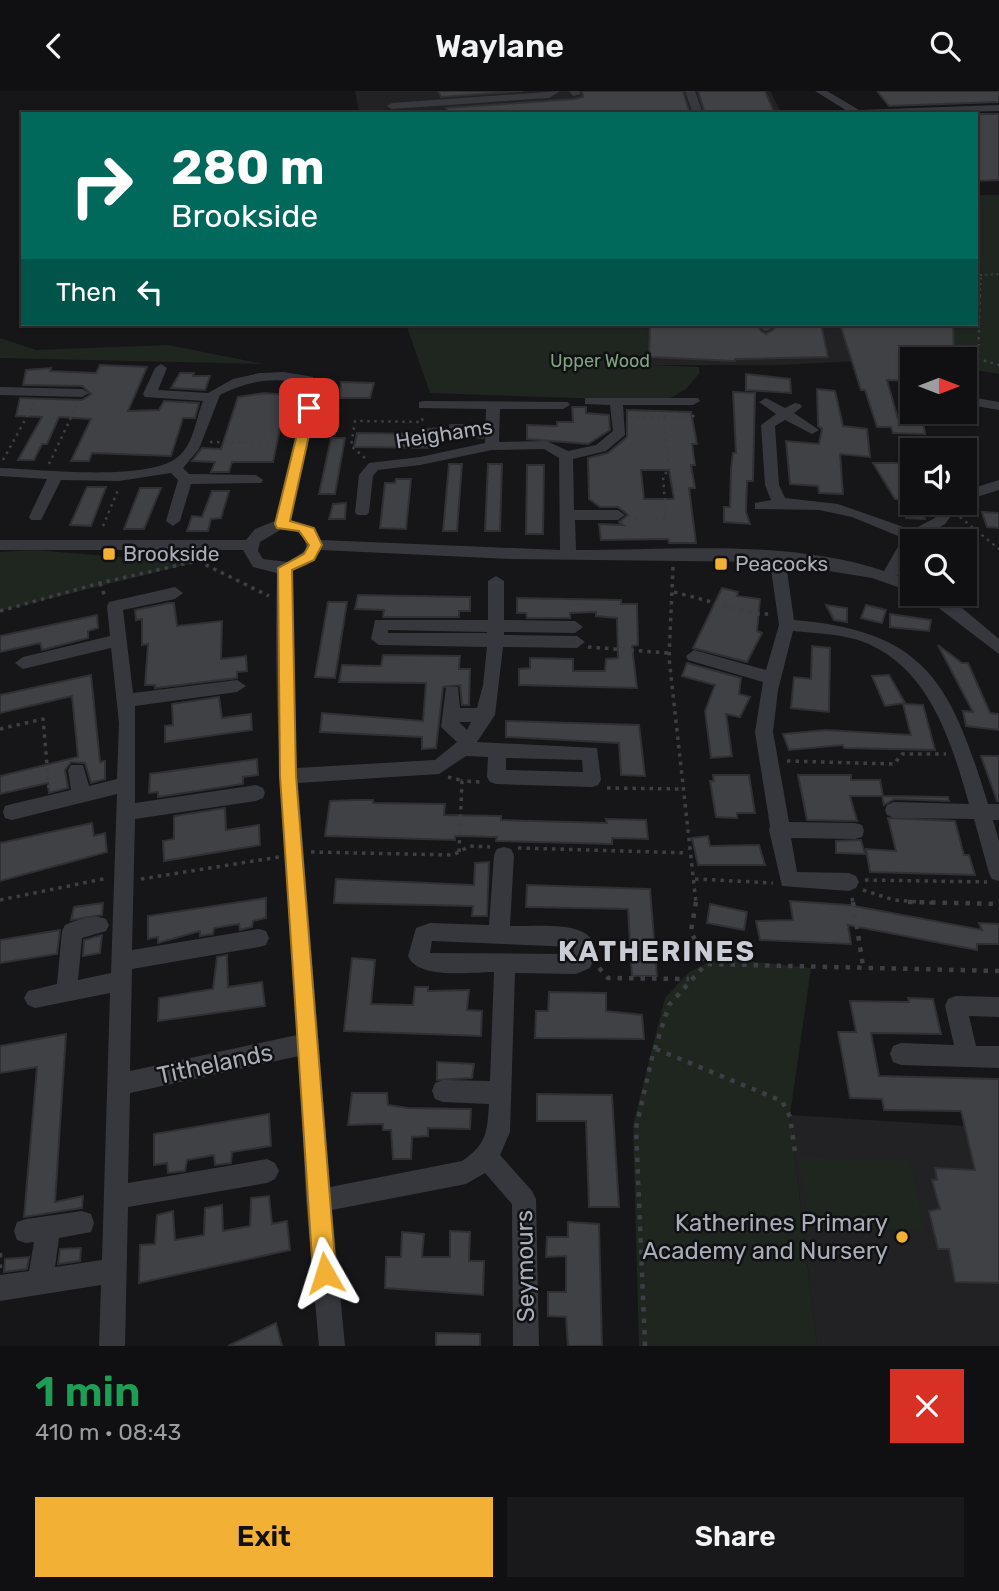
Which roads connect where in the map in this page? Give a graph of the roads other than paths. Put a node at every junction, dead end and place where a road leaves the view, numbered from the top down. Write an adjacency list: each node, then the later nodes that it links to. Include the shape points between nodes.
1 (424, 91): 5 (street)
2 (555, 91): 5 (street)
3 (690, 91): 8 (street)
4 (820, 91): 9 (street)
5 (426, 104): 7 (street)
6 (990, 104): 9 (street)
7 (392, 106)
8 (697, 112)
9 (857, 112)
10 (162, 368): 13 (street, via 149,394)
11 (0, 391): 12 (street)
12 (82, 393)
13 (212, 397): 23 (street, via 250,377 288,375 308,380); 29 (street, via 196,442)
14 (590, 401): 15 (street)
15 (617, 401): 16 (street); 28 (street, via 620,432 611,442)
16 (693, 401)
17 (977, 402): 22 (street)
18 (766, 403): 25 (street)
19 (424, 405): 20 (street)
20 (493, 405): 21 (street); 27 (street)
21 (563, 405)
22 (999, 406)
23 (309, 408): 24 (street); 44 (street)
24 (333, 409)
25 (790, 410): 26 (street); 36 (street, via 768,425 772,485)
26 (812, 430)
27 (492, 446): 28 (street, Heighams, via 547,445); 38 (street, Heighams, via 374,466 366,475)
28 (566, 456): 39 (street)
29 (173, 466): 31 (street, via 139,475); 32 (street)
30 (0, 472): 31 (street)
31 (51, 473): 42 (street)
32 (185, 479): 33 (street); 43 (street)
33 (256, 479)
34 (999, 485): 35 (street)
35 (977, 492)
36 (779, 502): 37 (street); 46 (street, via 845,510)
37 (760, 506)
38 (362, 512)
39 (568, 515): 40 (street); 50 (street)
40 (618, 515)
41 (945, 515): 45 (street)
42 (36, 517)
43 (173, 520)
44 (282, 524): 48 (street, via 261,531); 49 (street, via 302,527)
45 (925, 529)
46 (900, 531)
47 (0, 545): 48 (street, via 200,554)
48 (250, 545): 53 (street, via 258,563)
49 (316, 545): 50 (street); 53 (street, via 309,557)
50 (568, 555): 51 (street)
51 (776, 558): 54 (street, via 847,565); 59 (street)
52 (900, 558): 54 (street)
53 (285, 568): 75 (street)
54 (890, 577): 56 (street)
55 (496, 581): 60 (street)
56 (900, 582)
57 (175, 593): 62 (street, via 115,606)
58 (949, 606): 63 (street)
59 (787, 620): 66 (street); 82 (street, via 880,643 915,666 937,699)
60 (494, 633): 60 (street, via 381,624 379,639); 61 (street); 71 (street, via 491,702)
61 (576, 635)
62 (119, 640): 65 (street); 69 (street)
63 (999, 648)
64 (694, 656): 66 (street)
65 (23, 663)
66 (772, 678): 83 (street, via 764,732)
67 (237, 685): 69 (street)
68 (452, 692): 70 (street)
69 (126, 701): 76 (street)
70 (451, 715): 71 (street); 72 (street, via 450,727)
71 (486, 715): 72 (street)
72 (465, 745): 73 (street); 75 (street, via 439,767)
73 (498, 750): 73 (street, via 591,753 592,780 496,777)
74 (77, 770): 78 (street)
75 (288, 776): 96 (street)
76 (127, 784): 78 (street); 81 (street)
77 (256, 793): 81 (street)
78 (81, 795): 80 (street)
79 (894, 810): 82 (street)
80 (12, 812)
81 (127, 812): 92 (street)
82 (989, 812): 86 (street)
83 (778, 830): 84 (street); 87 (street, via 789,880)
84 (855, 831)
85 (504, 855): 89 (street)
86 (999, 873)
87 (849, 883)
88 (99, 925): 93 (street, via 72,931)
89 (499, 934): 91 (street, via 578,938 585,943 586,954 576,964); 91 (street, via 430,932 423,935 418,956 427,962)
90 (260, 938): 92 (street)
91 (505, 963): 102 (street)
92 (123, 971): 93 (street); 100 (street)
93 (67, 992): 94 (street)
94 (35, 998)
95 (999, 1007): 98 (street, via 956,1006)
96 (309, 1043): 100 (street, Tithelands); 106 (street)
97 (901, 1054): 98 (street)
98 (968, 1056): 99 (street)
99 (999, 1057)
100 (121, 1084): 105 (street)
101 (443, 1091): 102 (street)
102 (501, 1093): 103 (street, via 499,1132)
103 (487, 1158): 106 (street, via 466,1172); 113 (street, Seymours, via 524,1199)
104 (267, 1171): 105 (street)
105 (117, 1197): 108 (street)
106 (318, 1201): 112 (street)
107 (82, 1223): 109 (street, via 37,1229)
108 (114, 1271): 109 (street); 111 (street)
109 (40, 1282): 110 (street)
110 (0, 1288)
111 (112, 1346)
112 (331, 1346)
113 (526, 1346)

